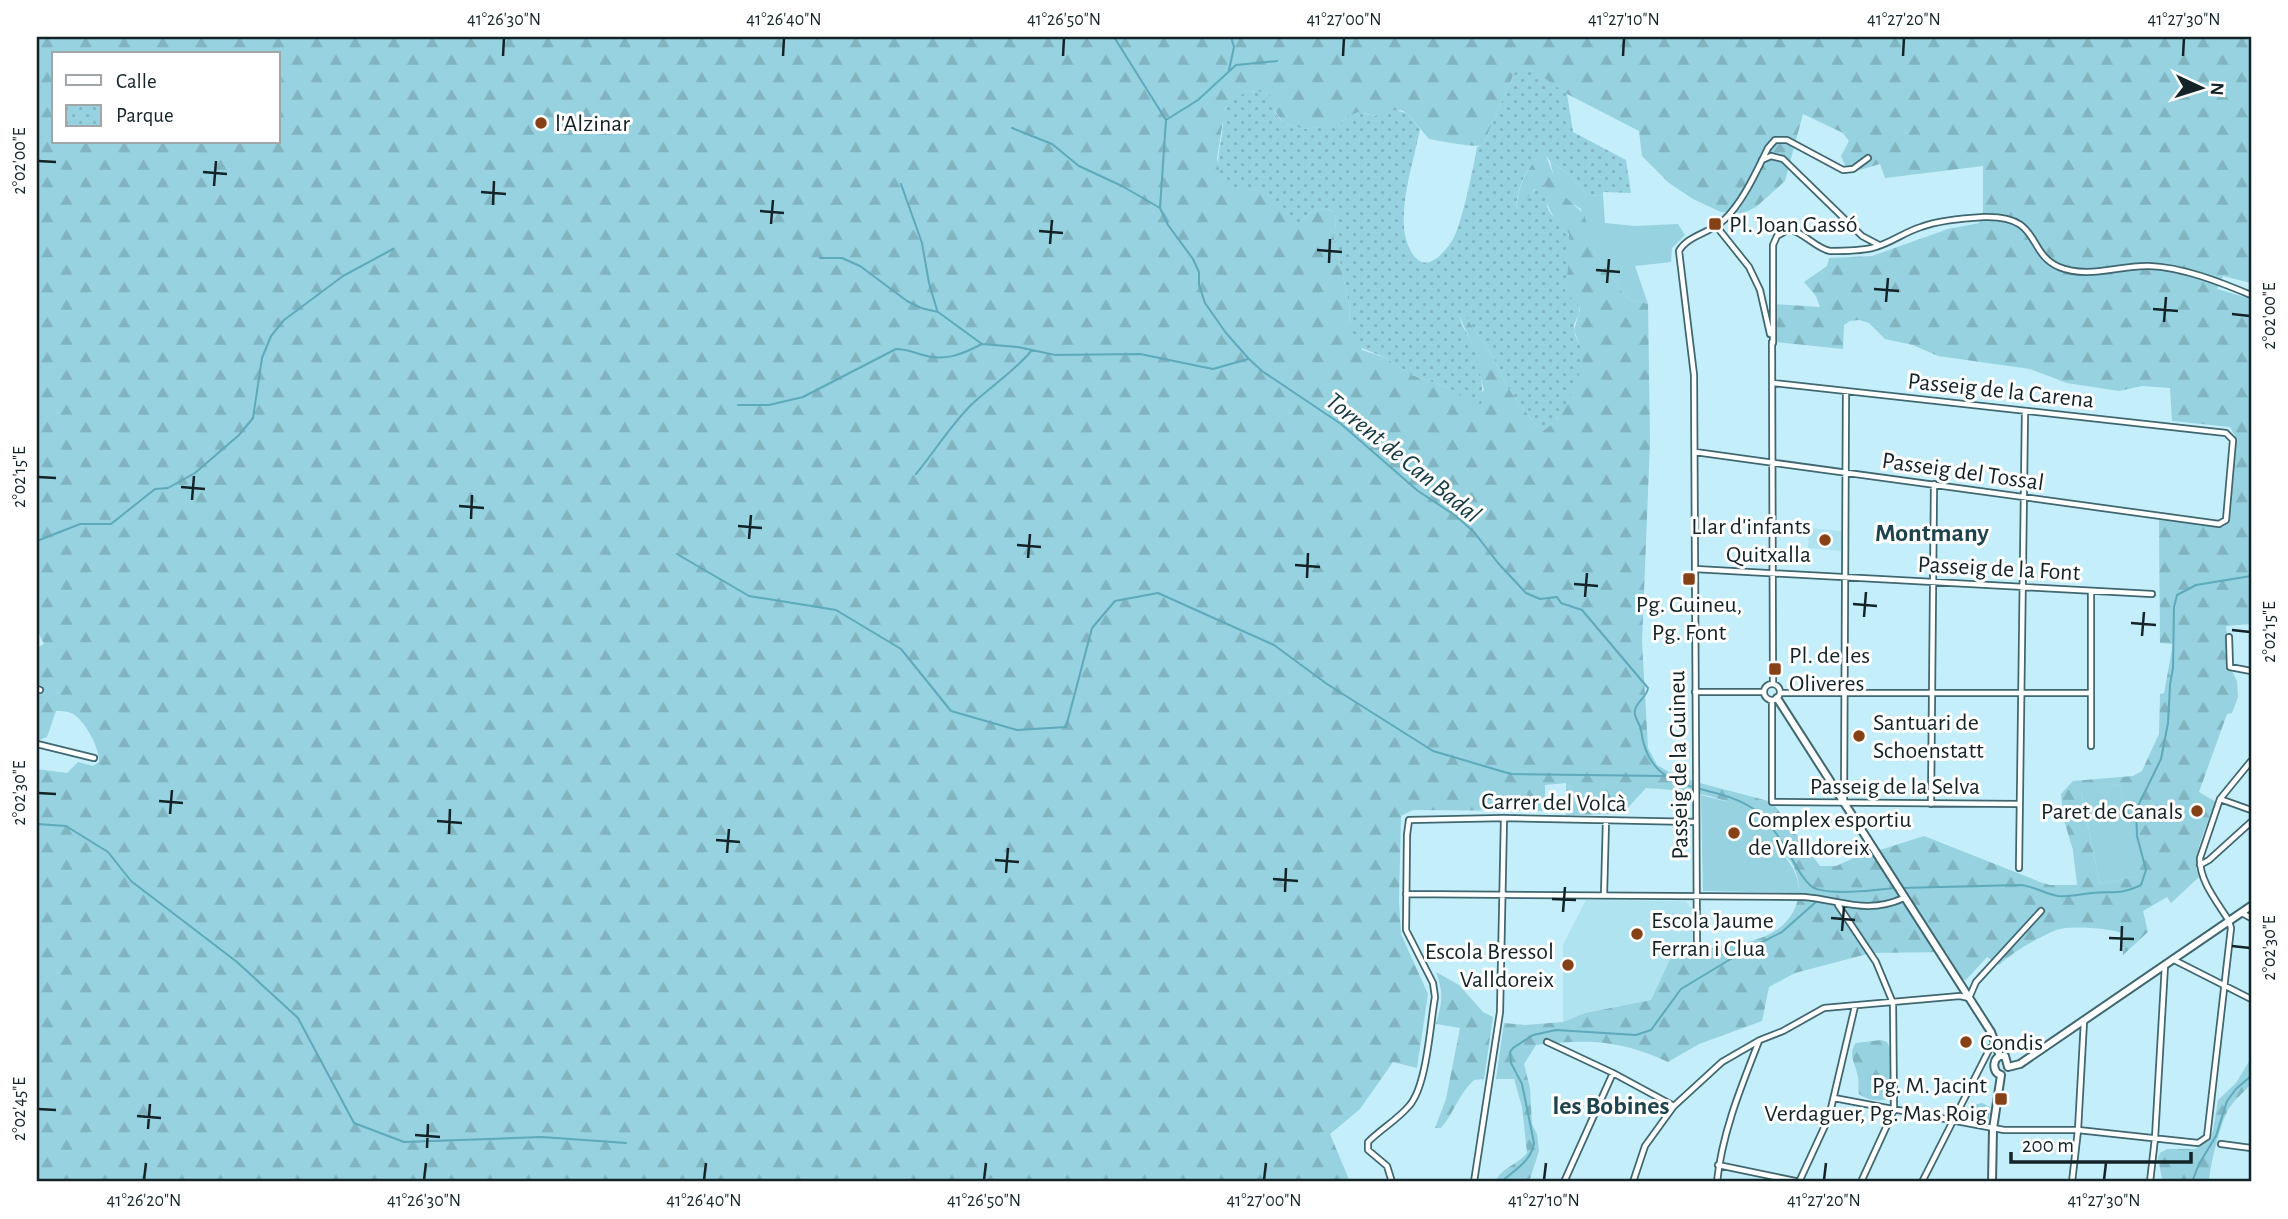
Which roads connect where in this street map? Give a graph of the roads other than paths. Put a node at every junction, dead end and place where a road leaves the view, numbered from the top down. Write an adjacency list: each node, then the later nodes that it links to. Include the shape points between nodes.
1 (1868, 158): 2 (street, via 1843,170 1779,138)
2 (1761, 160): 3 (street, via 1732,213); 4 (street, via 1771,156 1783,159 1861,236)
3 (1717, 228): 6 (street, via 1749,267 1760,290); 10 (street, Passeig de la Guineu, via 1684,243 1679,251 1694,375)
4 (1879, 245): 5 (street, via 1922,226 1994,217 2025,228 2060,267 2086,272 2152,266); 6 (street, via 1830,251 1797,231 1789,229 1777,236 1773,245)
5 (2251, 295)
6 (1773, 343): 7 (street)
7 (1773, 383): 8 (street, Passeig de la Carena); 11 (street)
8 (1846, 391): 9 (street, Passeig de la Carena); 12 (street)
9 (2025, 411): 14 (street); 15 (street, Passeig de la Carena, via 2226,433 2233,440)
10 (1695, 452): 11 (street, Passeig del Tossal); 16 (street, Passeig de la Guineu)
11 (1773, 463): 12 (street, Passeig del Tossal); 17 (street)
12 (1844, 472): 13 (street, Passeig del Tossal); 18 (street)
13 (1934, 484): 14 (street, Passeig del Tossal); 19 (street)
14 (2023, 497): 15 (street, Passeig del Tossal, via 2219,524); 20 (street)
15 (2226, 520)
16 (1695, 569): 17 (street, Passeig de la Font); 26 (street, Passeig de la Guineu)
17 (1773, 574): 18 (street, Passeig de la Font); 25 (street)
18 (1844, 578): 19 (street, Passeig de la Font); 31 (street)
19 (1933, 582): 20 (street, Passeig de la Font); 28 (street)
20 (2021, 587): 21 (street, Passeig de la Font); 29 (street)
21 (2091, 591): 22 (street, Passeig de la Font); 30 (street)
22 (2152, 594)
23 (2229, 637): 24 (street, via 2230,667)
24 (2251, 671)
25 (1773, 684): 27 (street); 32 (street, via 1778,687)
26 (1695, 692): 27 (street); 44 (street, Passeig de la Guineu)
27 (1765, 692): 32 (street, via 1768,698)
28 (1932, 693): 29 (street); 31 (street); 39 (street)
29 (2020, 693): 30 (street); 40 (street)
30 (2091, 693): 34 (street)
31 (1844, 694): 32 (street); 38 (street)
32 (1776, 697): 38 (street); 38 (street, Passeig de la Selva, via 1772,802)
33 (37, 744): 35 (street)
34 (2091, 746)
35 (94, 758)
36 (2251, 761): 37 (street)
37 (2220, 799): 41 (street); 46 (street)
38 (1844, 804): 39 (street, Passeig de la Selva); 52 (street)
39 (1931, 804): 40 (street, Passeig de la Selva)
40 (2019, 804): 47 (street)
41 (2251, 810)
42 (1504, 818): 43 (street, Carrer del Volcà); 48 (street, Carrer del Volcà, via 1412,818 1407,822); 50 (street)
43 (1606, 820): 44 (street, Carrer del Volcà); 49 (street)
44 (1696, 822): 51 (street, Passeig de la Guineu)
45 (2251, 822): 46 (street)
46 (2200, 865): 58 (street)
47 (2019, 868)
48 (1406, 894): 50 (street); 87 (street, via 1406,930 1436,997 1416,1097 1367,1146 1387,1166)
49 (1604, 895): 50 (street); 51 (street)
50 (1503, 896): 88 (street, via 1500,1012)
51 (1697, 896): 53 (street, via 1804,897); 59 (street, Passeig de la Guineu)
52 (1904, 898): 53 (street, via 1872,905); 63 (street)
53 (1838, 904): 65 (street, via 1876,962)
54 (2251, 906): 56 (street)
55 (2041, 911): 63 (street, via 1976,982)
56 (2242, 913): 57 (street); 58 (street)
57 (2251, 918)
58 (2229, 921): 60 (street); 62 (street)
59 (1697, 947)
60 (2173, 959): 61 (street); 62 (street)
61 (2165, 965): 67 (street); 83 (street)
62 (2226, 986): 64 (street); 83 (street, via 2207,1137 2198,1143)
63 (1969, 998): 65 (street); 70 (street)
64 (2251, 999)
65 (1893, 1003): 66 (street); 79 (street)
66 (1855, 1006): 68 (street, via 1824,1008); 77 (street)
67 (2084, 1020): 74 (street, via 2020,1064); 82 (street)
68 (1760, 1040): 78 (street, via 1722,1062); 86 (street, via 1735,1102)
69 (1546, 1042): 75 (street)
70 (1997, 1044): 71 (street); 72 (street)
71 (2000, 1056): 73 (street); 74 (street, via 2006,1058)
72 (1982, 1065): 73 (street); 80 (street)
73 (1994, 1067): 76 (street)
74 (2008, 1067): 76 (street)
75 (1613, 1073): 78 (street); 89 (street)
76 (2001, 1075): 81 (street)
77 (1834, 1098): 79 (street); 92 (street)
78 (1674, 1106): 90 (street, via 1645,1146)
79 (1894, 1110): 80 (street); 93 (street)
80 (1954, 1121): 81 (street); 94 (street)
81 (1993, 1129): 82 (street); 95 (street)
82 (2078, 1130): 83 (street); 96 (street)
83 (2155, 1138): 97 (street)
84 (2221, 1144): 85 (street)
85 (2251, 1148)
86 (1718, 1165): 91 (street); 92 (street)
87 (1392, 1182)
88 (1474, 1182)
89 (1564, 1182)
90 (1633, 1182)
91 (1717, 1182)
92 (1800, 1182)
93 (1861, 1182)
94 (1923, 1182)
95 (1992, 1182)
96 (2073, 1182)
97 (2150, 1182)

